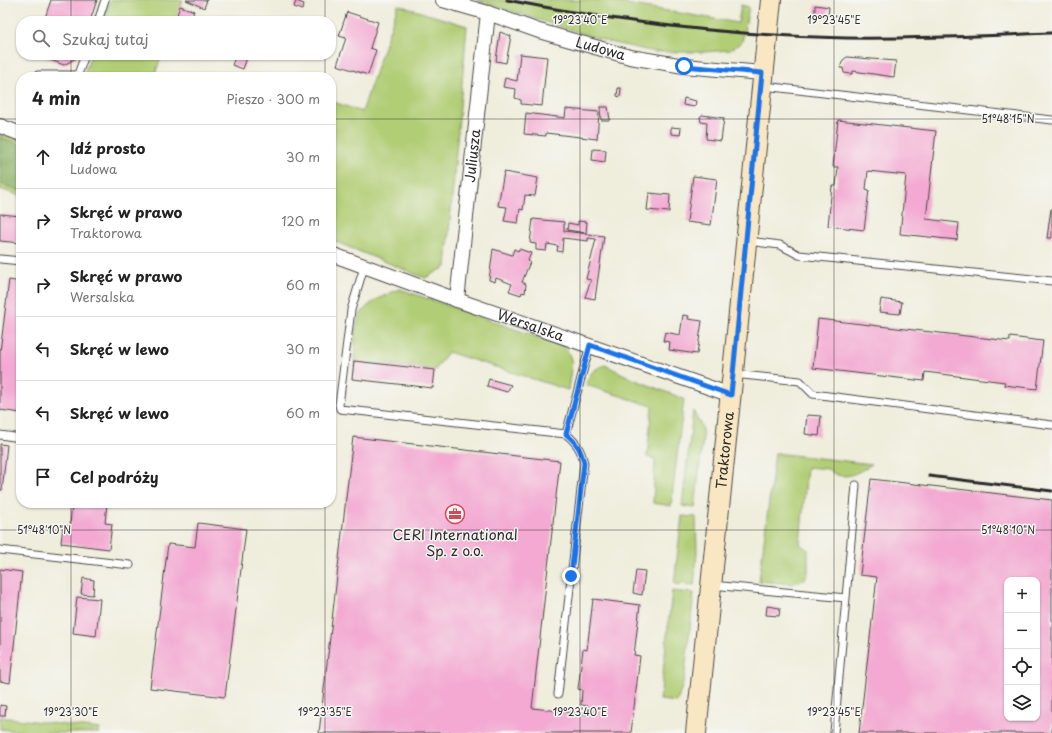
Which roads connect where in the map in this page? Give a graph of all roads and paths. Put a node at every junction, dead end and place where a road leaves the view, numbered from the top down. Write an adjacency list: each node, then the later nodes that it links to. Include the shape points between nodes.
1 (105, 0): 5 (lane)
2 (443, 0): 4 (street, Ludowa)
3 (771, 0): 8 (street, Traktorowa)
4 (488, 13): 8 (street, Ludowa, via 539,32 630,57); 18 (street, Juliusza)
5 (100, 16)
6 (83, 60): 7 (lane)
7 (79, 72)
8 (762, 80): 9 (lane); 12 (street, Traktorowa)
9 (1052, 120)
10 (0, 126): 11 (street)
11 (16, 132)
12 (746, 241): 17 (lane, via 780,245 799,255); 20 (street, Traktorowa)
13 (336, 256): 16 (street, Wersalska)
14 (0, 259): 15 (lane)
15 (16, 261)
16 (364, 267): 18 (street, Wersalska); 23 (lane, via 351,310 340,409)
17 (1052, 281)
18 (457, 300): 19 (street, Wersalska)
19 (590, 345): 21 (street, Wersalska); 23 (lane)
20 (733, 374): 21 (street, Traktorowa); 22 (lane, via 800,381 813,394)
21 (731, 395): 29 (street, Traktorowa)
22 (1052, 425)
23 (566, 434): 31 (lane, via 582,451 584,463)
24 (0, 435): 25 (lane)
25 (16, 437)
26 (856, 485): 30 (lane)
27 (0, 550): 28 (lane)
28 (130, 566)
29 (712, 585): 30 (lane); 32 (street, Traktorowa)
30 (846, 598): 33 (lane)
31 (558, 694)
32 (696, 733)
33 (834, 733)

